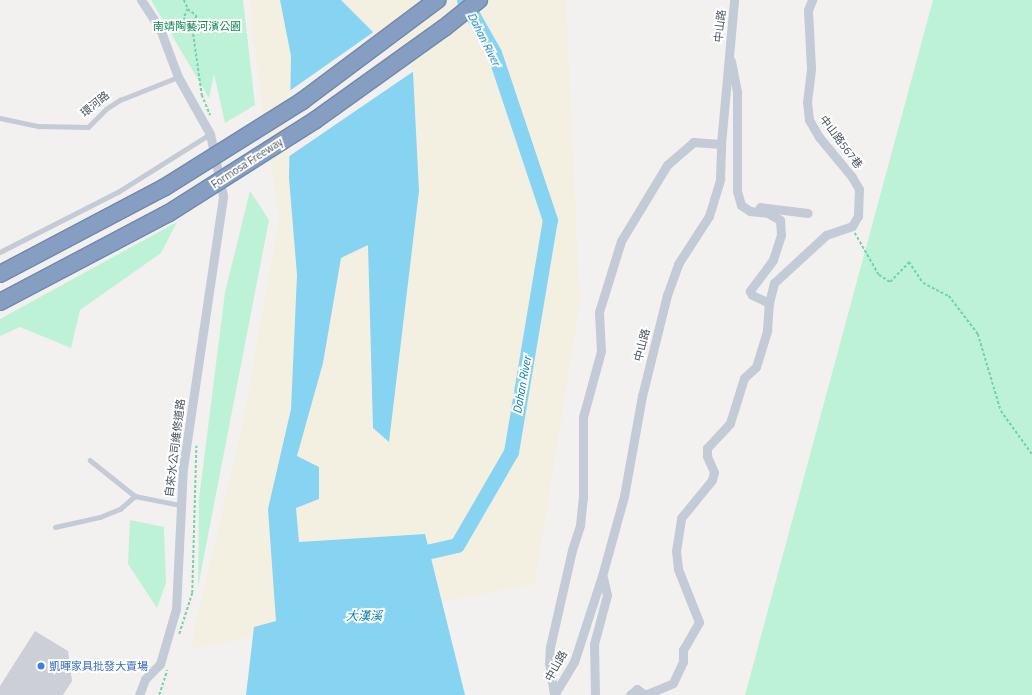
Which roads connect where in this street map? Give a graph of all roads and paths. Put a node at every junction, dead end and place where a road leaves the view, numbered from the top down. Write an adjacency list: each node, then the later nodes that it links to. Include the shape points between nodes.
1 (141, 0): 9 (street, via 160,29)
2 (437, 0): 17 (highway, Formosa Freeway, bridge, via 302,101 165,187)
3 (479, 0): 18 (highway, Formosa Freeway, bridge, via 314,121 170,213)
4 (734, 0): 8 (street, 中山路)
5 (812, 0): 15 (street, 中山路567巷, via 808,10 811,68 807,102 809,120 819,137 845,166 858,189 858,216)
6 (188, 9): 7 (path, via 197,16)
7 (192, 24)
8 (729, 52): 12 (street, 中山路); 13 (street, via 737,92 737,191)
9 (178, 77): 10 (lane, 環河路, via 120,100 106,109 88,127 51,127); 11 (street)
10 (0, 118)
11 (210, 134): 16 (lane, via 118,192); 23 (street, 自來水公司維修道路, via 222,196 183,468)
12 (721, 144): 25 (street, 中山路, via 720,179 709,216 678,264 667,295 642,396 624,496); 26 (street, via 693,142 666,165 621,241 599,312 601,351 583,417 583,498 580,525 550,647 549,664)
13 (741, 205): 14 (street); 19 (street, via 750,211 768,213 780,220 781,234 773,260 750,291 752,295)
14 (808, 213)
15 (852, 226): 19 (street, via 826,235 774,283); 20 (path, via 859,244 879,275 890,282 908,262 923,283 949,296 978,334 1001,411)
16 (0, 252)
17 (0, 274)
18 (0, 302)
19 (769, 303): 30 (street, via 767,330 756,367 744,378 730,423 707,448 707,456 714,472 712,480 681,518 676,551 678,569 699,622 683,650 683,662 673,683)
20 (1032, 454)
21 (90, 460): 22 (lane)
22 (135, 496): 23 (lane); 24 (lane, via 120,509 100,517)
23 (180, 505): 27 (street, 自來水公司維修道路, via 176,609 160,664 145,679)
24 (55, 527)
25 (602, 576): 26 (street, 中山路, via 574,662); 28 (street, via 607,595 594,644)
26 (554, 694)
27 (139, 695)
28 (595, 695)
29 (630, 695): 30 (street, via 637,689)
30 (645, 695)

